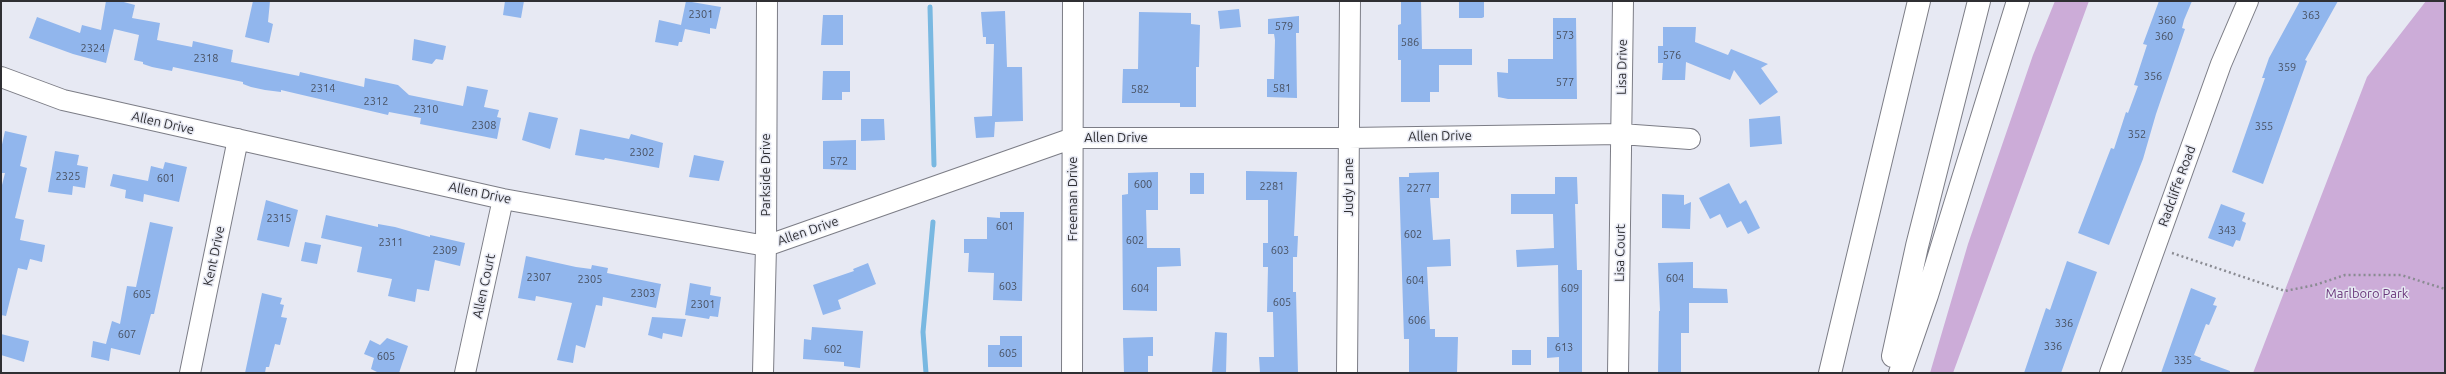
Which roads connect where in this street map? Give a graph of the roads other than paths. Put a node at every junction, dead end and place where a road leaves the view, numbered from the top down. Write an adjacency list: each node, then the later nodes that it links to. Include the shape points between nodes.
1 (766, 1): 16 (street, Parkside Drive)
2 (1073, 1): 11 (street, Freeman Drive)
3 (1350, 1): 12 (street, Judy Lane)
4 (1623, 1): 10 (street, Lisa Drive)
5 (1919, 1): 23 (highway)
6 (1979, 1): 24 (highway, via 1917,246)
7 (2018, 1): 25 (highway, via 1927,295)
8 (2248, 1): 26 (street, Radcliffe Road, via 2221,64)
9 (1, 77): 13 (street, Allen Drive, via 64,100)
10 (1621, 134): 12 (street, Allen Drive); 14 (street, Allen Drive); 22 (street, Lisa Court)
11 (1073, 138): 12 (street, Allen Drive); 16 (street, Allen Drive); 20 (street, Freeman Drive)
12 (1349, 138): 21 (street, Judy Lane)
13 (238, 139): 15 (street, Allen Drive); 17 (street, Kent Drive)
14 (1690, 139)
15 (503, 199): 16 (street, Allen Drive); 18 (street, Allen Court)
16 (766, 246): 19 (street, Parkside Drive)
17 (190, 373)
18 (465, 373)
19 (763, 373)
20 (1072, 373)
21 (1347, 373)
22 (1618, 373)
23 (1830, 373)
24 (1889, 373)
25 (1900, 373)
26 (2110, 373)

